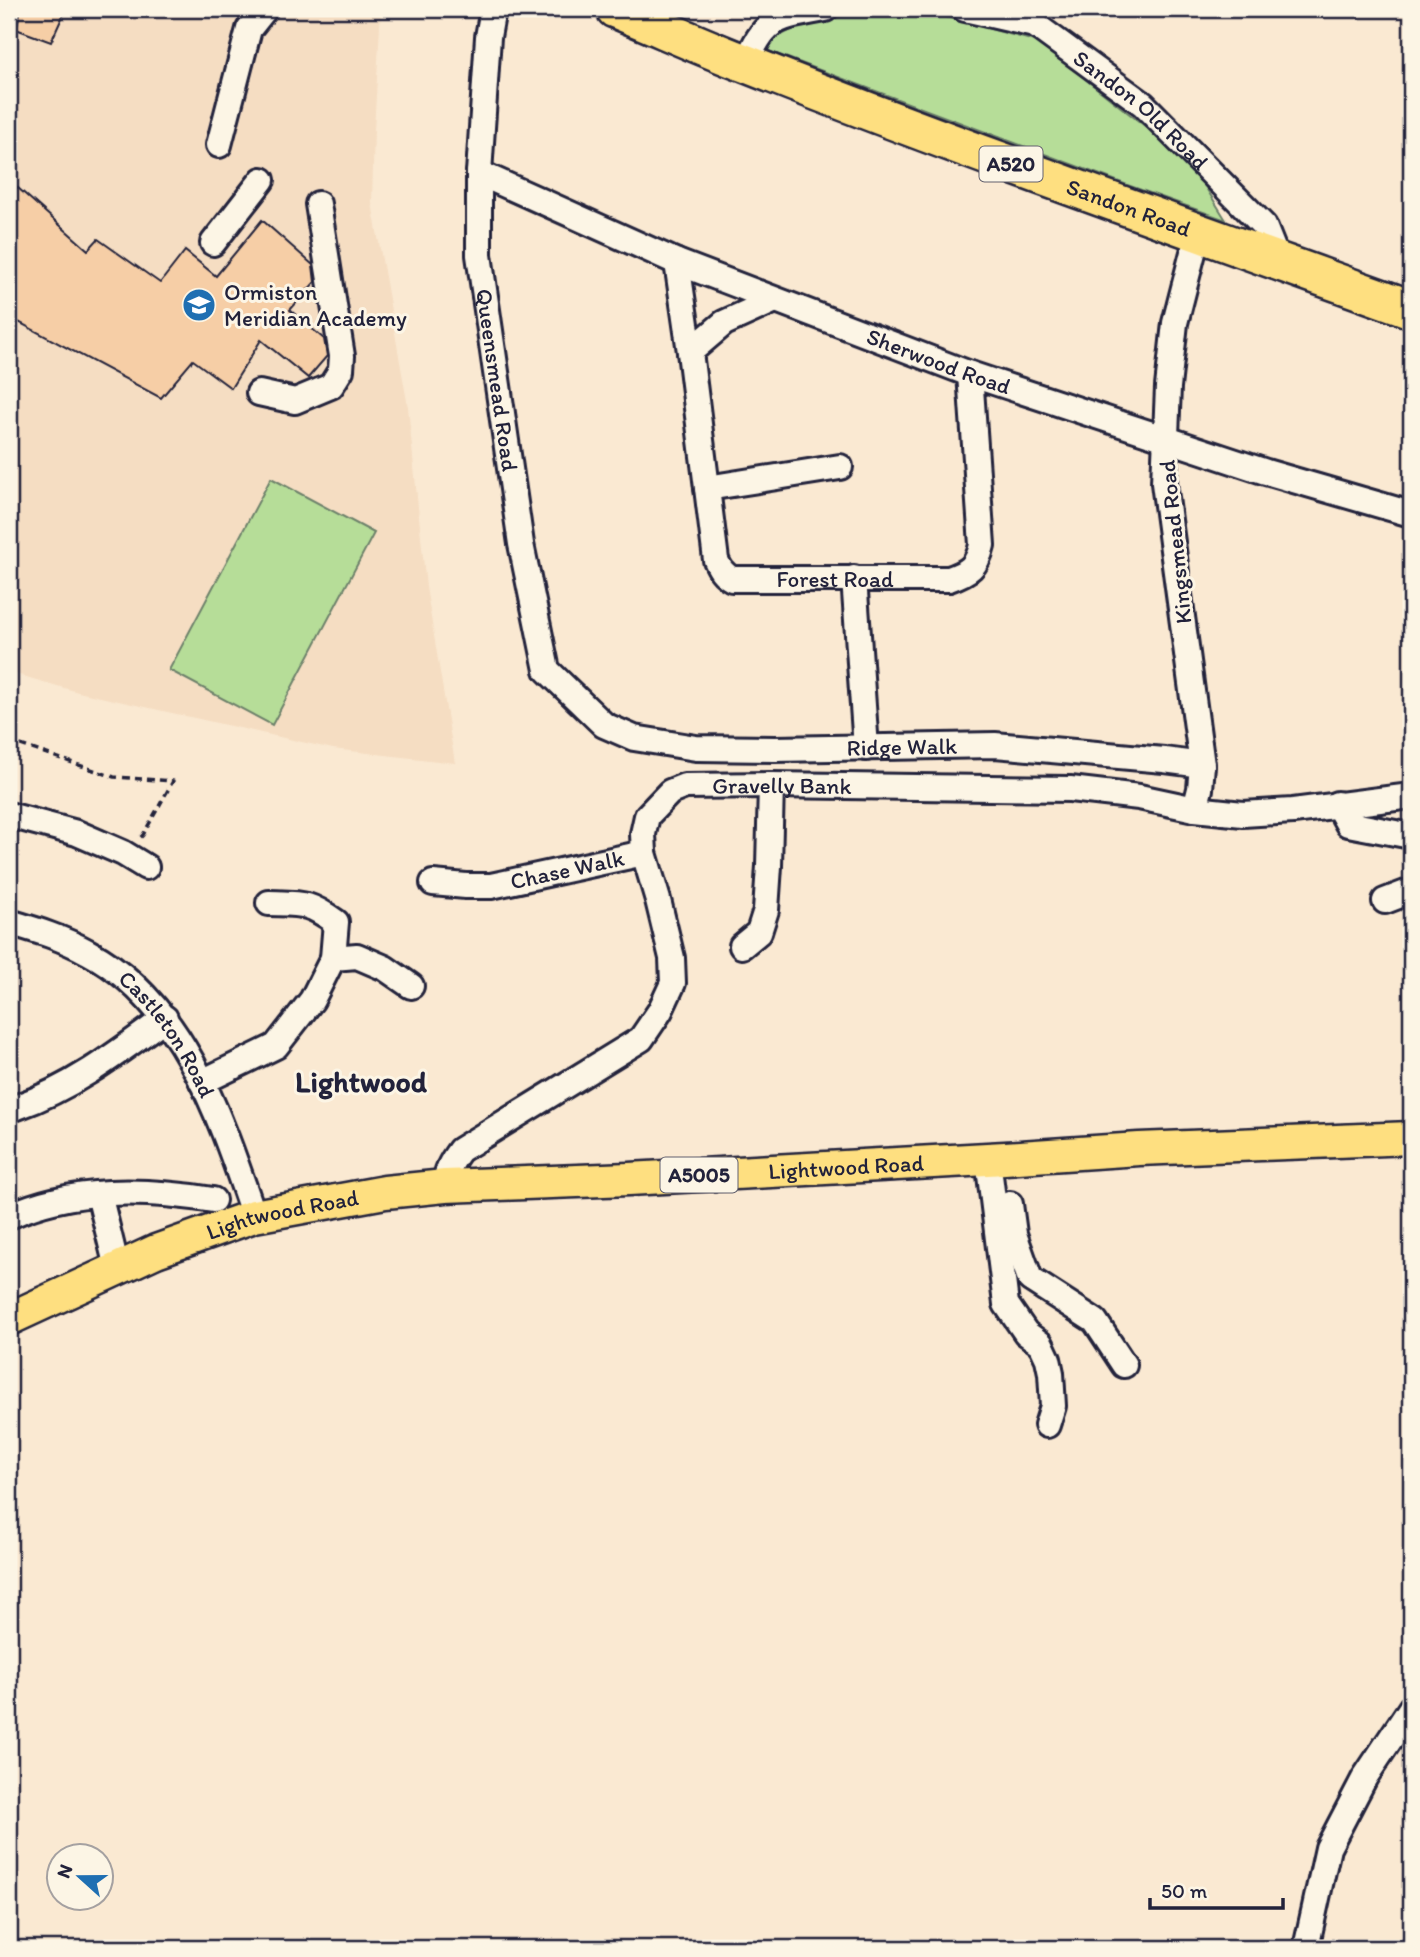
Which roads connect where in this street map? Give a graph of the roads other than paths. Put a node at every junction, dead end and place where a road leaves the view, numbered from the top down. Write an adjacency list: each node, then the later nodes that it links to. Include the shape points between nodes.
1 (265, 9): 7 (street, via 249,29)
2 (493, 9): 8 (street, Queensmead Road)
3 (615, 9): 6 (highway, Sandon Road / A520)
4 (825, 9): 6 (street, via 782,18 765,28)
5 (965, 9): 14 (street, Sandon Old Road, via 1035,25 1143,104 1264,226)
6 (746, 64): 11 (highway, Sandon Road / A520)
7 (219, 145)
8 (479, 173): 13 (street, Sherwood Road); 25 (street, Queensmead Road, via 484,293 521,544 547,670)
9 (262, 180): 12 (street)
10 (317, 204): 19 (street, via 341,370 331,386 295,401)
11 (1199, 233): 14 (highway, Sandon Road / A520); 20 (street, Kingsmead Road, via 1175,323)
12 (213, 243)
13 (677, 261): 15 (street, Sherwood Road); 17 (street, Forest Road)
14 (1278, 261): 16 (highway, Sandon Road / A520)
15 (775, 300): 17 (street, via 724,323); 18 (street, Sherwood Road)
16 (1411, 309)
17 (690, 352): 22 (street, Forest Road)
18 (970, 374): 20 (street, Sherwood Road); 24 (street, Forest Road, via 982,545 979,559 964,574 949,579)
19 (259, 393)
20 (1166, 439): 23 (street, Sherwood Road); 27 (street, Kingsmead Road, via 1164,483)
21 (840, 467): 22 (street)
22 (707, 488): 24 (street, Forest Road, via 716,560 726,576)
23 (1411, 514)
24 (854, 578): 26 (street)
25 (604, 725): 26 (street, Ridge Walk, via 634,738 696,748)
26 (866, 748): 27 (street, Ridge Walk, via 995,745)
27 (1202, 765): 31 (street, Kingsmead Road)
28 (771, 785): 31 (street, Gravelly Bank, via 1070,789); 34 (street, Gravelly Bank, via 685,786 670,792 647,816); 41 (street, via 766,910 759,932)
29 (1411, 796): 30 (street, Gravelly Bank)
30 (1337, 804): 31 (street, Gravelly Bank, via 1243,814); 33 (street, via 1348,824)
31 (1195, 809)
32 (9, 817): 35 (street, via 77,833)
33 (1411, 836)
34 (644, 853): 36 (street, Chase Walk, via 491,886); 49 (street, Gravelly Bank, via 672,958 673,983 660,1011 641,1038 460,1150 445,1175)
35 (146, 867)
36 (433, 883)
37 (1411, 891): 38 (street)
38 (1385, 901)
39 (270, 903): 42 (street, via 306,904 336,922)
40 (9, 922): 44 (street, Castleton Road, via 90,953 121,974)
41 (742, 946)
42 (333, 958): 43 (street, via 356,956); 45 (street, via 312,1000 276,1046)
43 (411, 986)
44 (165, 1018): 45 (street, Castleton Road); 46 (street)
45 (202, 1082): 53 (street, Castleton Road)
46 (33, 1107)
47 (1411, 1138): 48 (main road, Lightwood Road / A5005)
48 (997, 1159): 49 (main road, Lightwood Road / A5005); 56 (street, via 1030,1279 1095,1321); 57 (street, via 1006,1304 1026,1333 1041,1344 1048,1359 1053,1406)
49 (444, 1186): 53 (main road, Lightwood Road / A5005)
50 (99, 1194): 51 (street, via 173,1194); 52 (street, via 57,1199); 54 (street)
51 (213, 1200)
52 (9, 1216)
53 (254, 1216): 54 (main road, Lightwood Road / A5005)
54 (117, 1268): 55 (main road, Lightwood Road / A5005)
55 (9, 1319)
56 (1124, 1365)
57 (1047, 1425)
58 (1411, 1707): 59 (street, via 1365,1777 1328,1848)
59 (1306, 1948)

